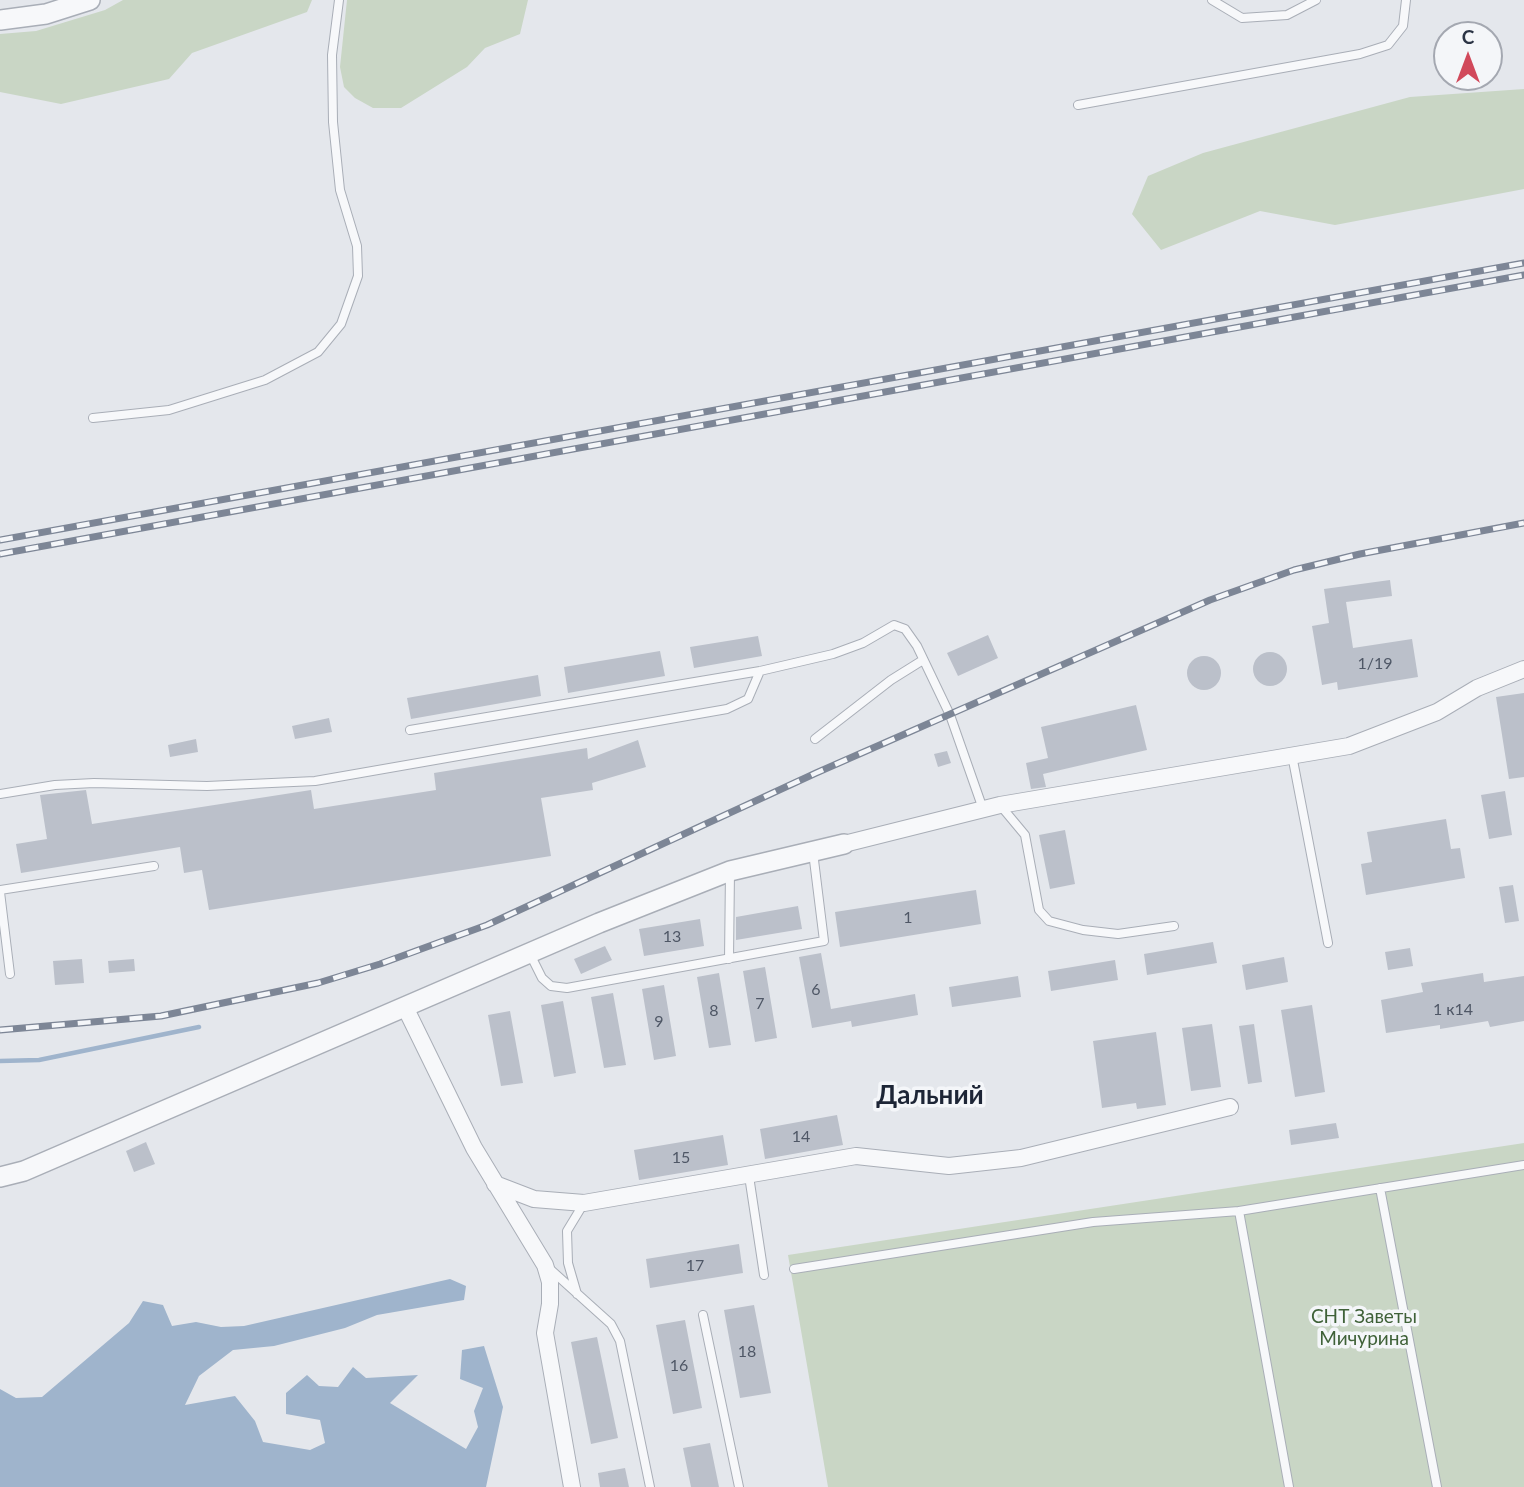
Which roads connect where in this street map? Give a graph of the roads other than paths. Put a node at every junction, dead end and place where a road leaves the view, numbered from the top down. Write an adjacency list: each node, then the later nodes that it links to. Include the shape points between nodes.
1 (90, 0): 6 (street, via 46,14)
2 (339, 0): 8 (lane, via 332,55 334,122 340,190 357,246 358,276 341,324 318,352 265,380 169,410)
3 (1212, 0): 4 (lane, via 1242,18 1287,15)
4 (1316, 0)
5 (1406, 0): 7 (lane, via 1403,26 1388,45 1360,54)
6 (0, 20)
7 (1078, 104)
8 (93, 418)
9 (923, 660): 11 (lane, via 905,628 894,625 834,654); 13 (lane); 17 (lane, via 950,715)
10 (1524, 669): 14 (street, via 1371,740)
11 (760, 671): 12 (lane); 15 (lane, via 748,699 727,709 315,781 207,786 94,783)
12 (410, 730)
13 (815, 739)
14 (1293, 755): 16 (street); 24 (lane)
15 (0, 794)
16 (1000, 805): 17 (street); 23 (lane, via 1025,835 1039,910 1049,921 1118,934)
17 (983, 809): 18 (street)
18 (844, 844): 19 (street)
19 (813, 852): 21 (street); 26 (lane, via 824,942)
20 (154, 866): 22 (lane)
21 (730, 871): 25 (street); 26 (lane)
22 (0, 891): 27 (lane)
23 (1174, 926)
24 (1328, 943)
25 (529, 953): 26 (lane, via 542,978 551,986 567,988); 28 (street)
26 (729, 959)
27 (10, 974)
28 (405, 1007): 32 (street, via 24,1171); 33 (street)
29 (1230, 1107): 31 (street, via 1021,1158 949,1166 856,1156)
30 (1524, 1167): 34 (lane)
31 (749, 1176): 35 (street); 39 (lane)
32 (0, 1177)
33 (495, 1184): 35 (street, via 534,1199); 37 (street)
34 (1380, 1188): 36 (lane); 46 (lane)
35 (584, 1203): 40 (lane, via 567,1231 568,1262)
36 (1239, 1211): 38 (lane, via 1093,1222); 45 (lane)
37 (545, 1265): 40 (lane); 42 (street, via 550,1282 545,1333)
38 (794, 1269)
39 (764, 1275)
40 (577, 1294): 43 (lane, via 611,1324 620,1341)
41 (704, 1315): 44 (lane)
42 (572, 1487)
43 (650, 1487)
44 (739, 1487)
45 (1289, 1487)
46 (1437, 1487)

